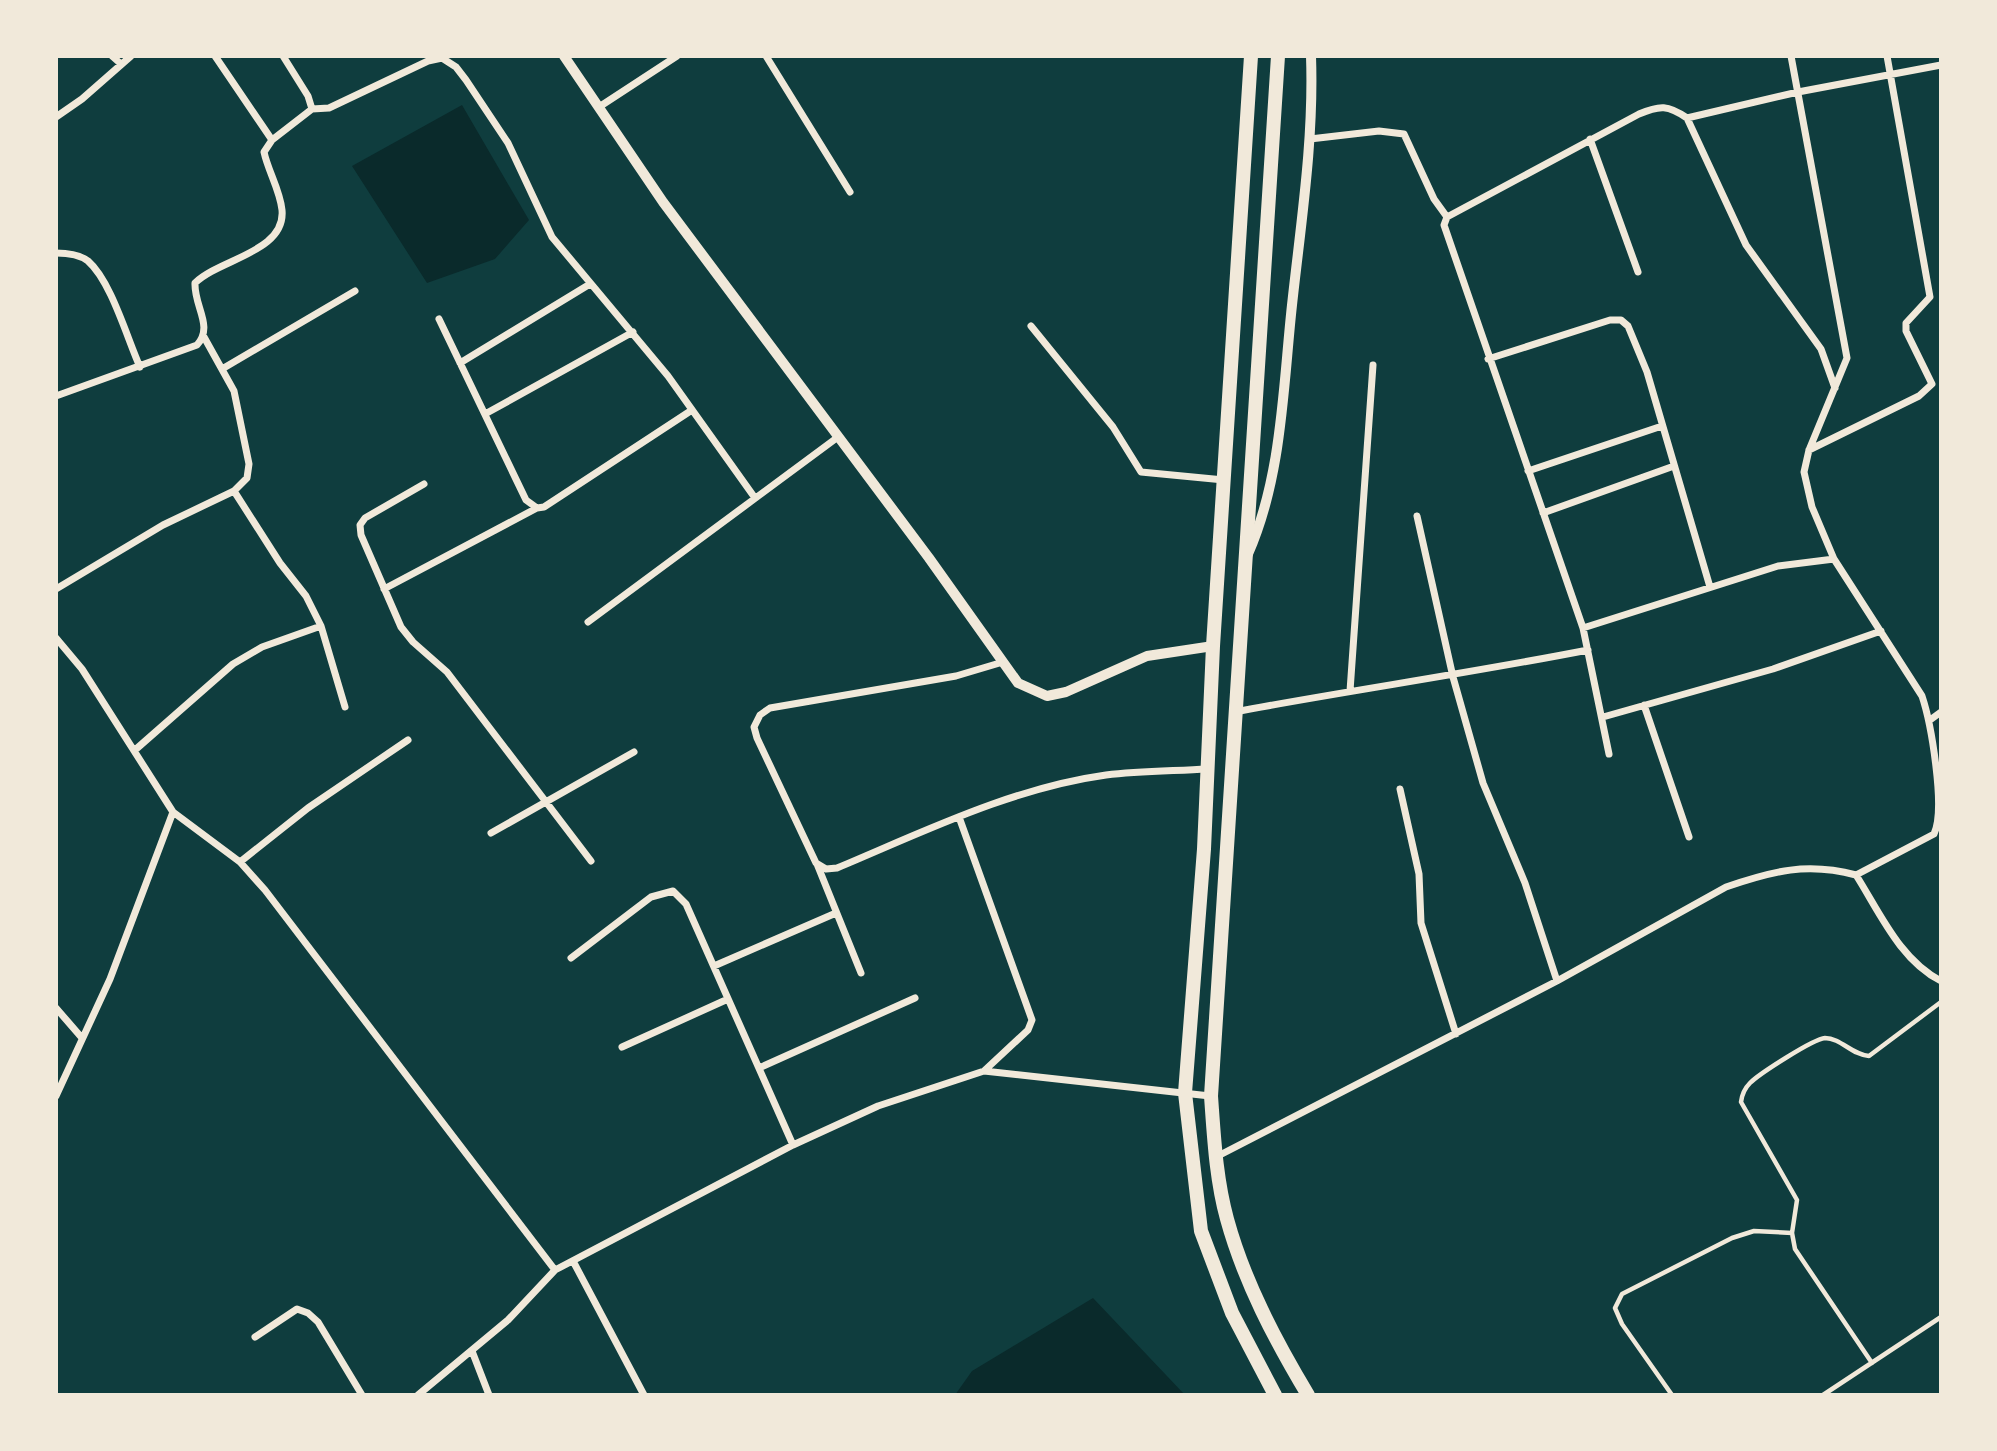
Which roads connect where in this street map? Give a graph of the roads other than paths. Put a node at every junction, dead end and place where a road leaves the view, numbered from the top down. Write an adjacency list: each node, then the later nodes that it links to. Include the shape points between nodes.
1 (112, 56): 13 (street)
2 (131, 56): 13 (street)
3 (215, 56): 23 (street)
4 (283, 56): 18 (street)
5 (564, 56): 17 (street)
6 (677, 56): 17 (street)
7 (766, 56): 24 (street)
8 (1251, 56): 48 (highway)
9 (1278, 56): 56 (highway)
10 (1311, 56): 21 (street)
11 (1791, 56): 16 (street)
12 (1887, 56): 15 (street)
13 (121, 64): 19 (street)
14 (1941, 65): 15 (street)
15 (1890, 73): 16 (street); 45 (street, via 1930,285 1930,297 1906,323 1906,331 1932,384 1919,397)
16 (1798, 92): 20 (street); 39 (street, via 1847,358)
17 (599, 107): 44 (street, via 663,202)
18 (312, 109): 23 (street); 28 (street, via 329,108 442,58 456,67 501,132 542,220)
19 (56, 117)
20 (1687, 118): 22 (street, via 1660,105); 39 (street, via 1746,245 1821,349)
21 (1310, 139): 25 (street, via 1379,131 1404,134); 56 (street, via 1277,447 1264,518)
22 (1590, 139): 25 (street); 27 (street)
23 (272, 140): 33 (street, via 264,152 282,207 282,225 265,242 204,274 195,284 194,299 206,327)
24 (850, 192)
25 (1447, 217): 34 (street, via 1444,225)
26 (56, 253): 37 (street, via 86,260 100,276)
27 (1638, 272)
28 (590, 284): 32 (street); 35 (street)
29 (355, 291): 38 (street)
30 (439, 319): 35 (street)
31 (1031, 326): 48 (street, via 1113,427 1141,472)
32 (633, 332): 41 (street); 42 (street)
33 (204, 337): 37 (street, via 182,352); 38 (street)
34 (1488, 359): 43 (street, via 1622,320 1647,372); 47 (street)
35 (460, 363): 42 (street)
36 (1373, 365): 69 (street)
37 (139, 367): 40 (street)
38 (222, 369): 50 (street, via 234,391 249,464 247,478)
39 (1835, 387): 45 (street)
40 (56, 396)
41 (692, 410): 51 (street); 52 (street)
42 (485, 414): 52 (street, via 526,500)
43 (1662, 426): 46 (street); 47 (street)
44 (838, 437): 51 (street); 67 (street)
45 (1809, 450): 55 (street, via 1804,472 1812,507)
46 (1674, 466): 53 (street); 57 (street)
47 (1528, 471): 53 (street)
48 (1224, 480): 65 (highway)
49 (424, 485): 59 (street, via 360,525)
50 (234, 491): 58 (street, via 163,525); 61 (street, via 306,596)
51 (755, 498): 60 (street)
52 (537, 508): 59 (street)
53 (1543, 513): 62 (street)
54 (1417, 516): 68 (street)
55 (1834, 559): 57 (street, via 1778,566); 63 (street)
56 (1243, 565): 72 (highway)
57 (1710, 587): 62 (street)
58 (56, 589)
59 (384, 589): 83 (street, via 413,642 447,671)
60 (588, 622)
61 (321, 626): 71 (street); 77 (street, via 262,647 233,663)
62 (1583, 628): 66 (street)
63 (1881, 631): 70 (street, via 1773,669); 75 (street, via 1922,696)
64 (56, 638): 77 (street)
65 (1213, 646): 67 (street, via 1147,656 1047,696 1018,683); 80 (highway)
66 (1588, 650): 68 (street); 74 (street)
67 (1003, 662): 90 (street, via 956,676 770,708 760,715 754,727 757,738)
68 (1453, 677): 69 (street); 96 (street, via 1483,783 1525,883)
69 (1350, 691): 72 (street)
70 (1644, 705): 74 (street); 87 (street)
71 (345, 707)
72 (1234, 712): 109 (highway)
73 (1941, 712): 75 (street)
74 (1603, 717): 79 (street)
75 (1930, 720): 81 (street)
76 (408, 740): 89 (street, via 308,808)
77 (135, 750): 84 (street)
78 (634, 752): 83 (street)
79 (1609, 754)
80 (1207, 769): 85 (street, via 1105,775); 107 (highway)
81 (1938, 781): 91 (street, via 1939,823 1934,834)
82 (1400, 789): 102 (street, via 1419,874 1421,923)
83 (546, 801): 86 (street); 88 (street)
84 (173, 812): 89 (street); 103 (street, via 110,979)
85 (959, 817): 90 (street, via 837,867 826,869); 106 (street, via 1032,1020 1028,1030)
86 (491, 833)
87 (1689, 837)
88 (592, 861)
89 (240, 862): 114 (street)
90 (816, 863): 92 (street)
91 (1856, 875): 96 (street, via 1827,867 1793,868 1726,887); 97 (street, via 1904,952)
92 (836, 913): 94 (street); 95 (street)
93 (571, 958): 94 (street, via 651,897 673,891 686,904)
94 (714, 966): 99 (street)
95 (861, 974)
96 (1557, 981): 102 (street)
97 (1941, 981)
98 (915, 998): 105 (street)
99 (728, 999): 104 (street); 105 (street)
100 (1941, 1002): 112 (lane, via 1869,1056 1857,1055 1824,1038 1751,1081 1743,1091 1744,1112 1797,1200)
101 (56, 1008): 103 (street)
102 (1456, 1034): 111 (street)
103 (82, 1038): 108 (street)
104 (622, 1047)
105 (759, 1068): 110 (street)
106 (984, 1071): 107 (street); 110 (street, via 877,1105)
107 (1185, 1093): 109 (street); 123 (highway, via 1200,1231 1232,1313)
108 (56, 1096)
109 (1211, 1096): 111 (highway)
110 (793, 1145): 113 (street)
111 (1216, 1157): 124 (highway, via 1227,1218 1245,1271)
112 (1792, 1233): 118 (lane, via 1795,1249); 125 (lane, via 1754,1231 1732,1238 1622,1294 1615,1308 1622,1324)
113 (573, 1261): 114 (street); 122 (street)
114 (555, 1270): 117 (street, via 509,1320)
115 (1941, 1317): 118 (lane)
116 (256, 1338): 119 (street, via 297,1309 309,1313)
117 (472, 1350): 120 (street); 121 (street)
118 (1872, 1363): 126 (lane)
119 (362, 1395)
120 (418, 1395)
121 (489, 1395)
122 (644, 1395)
123 (1275, 1395)
124 (1308, 1395)
125 (1672, 1395)
126 (1823, 1395)

